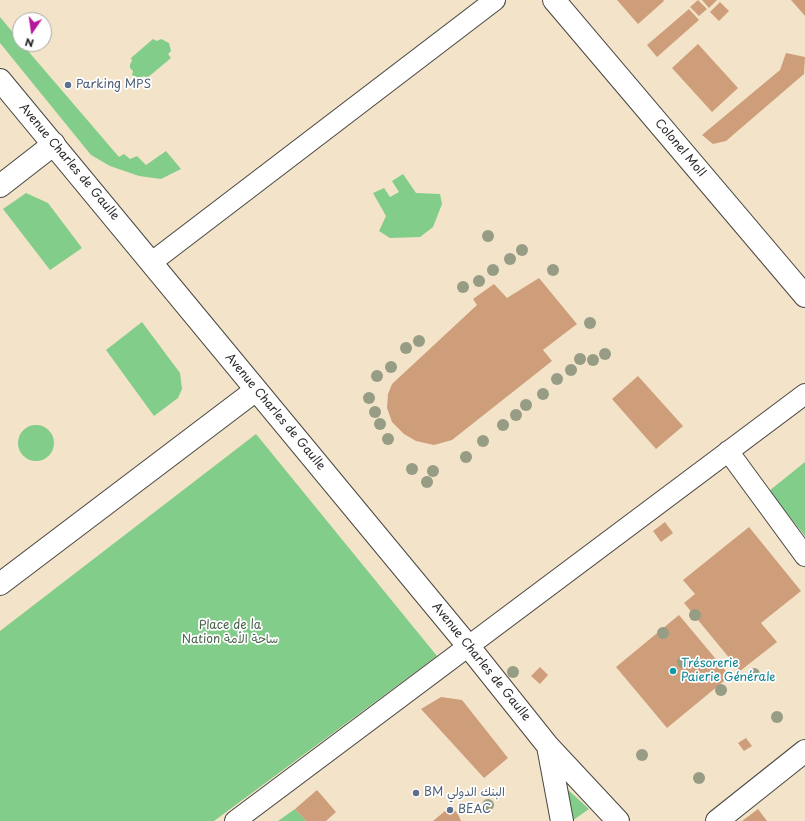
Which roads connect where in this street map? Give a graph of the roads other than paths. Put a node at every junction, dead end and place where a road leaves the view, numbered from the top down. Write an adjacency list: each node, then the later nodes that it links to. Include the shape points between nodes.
1 (495, 0): 6 (street)
2 (554, 0): 7 (main road, Colonel Moll)
3 (0, 80): 4 (main road, Avenue Charles de Gaulle)
4 (54, 144): 5 (main road); 6 (main road, Avenue Charles de Gaulle)
5 (0, 186)
6 (152, 262): 8 (main road, Avenue Charles de Gaulle)
7 (805, 296)
8 (256, 390): 12 (main road); 13 (main road, Avenue Charles de Gaulle)
9 (805, 394): 10 (street)
10 (728, 452): 11 (street); 13 (street)
11 (805, 556)
12 (0, 584)
13 (469, 646): 14 (main road, Avenue Charles de Gaulle); 17 (street)
14 (548, 746): 18 (main road, Avenue Charles de Gaulle); 19 (main road, Avenue Charles de Gaulle)
15 (805, 751): 16 (main road)
16 (723, 817): 20 (main road)
17 (235, 821)
18 (562, 821)
19 (618, 821)
20 (700, 821)

